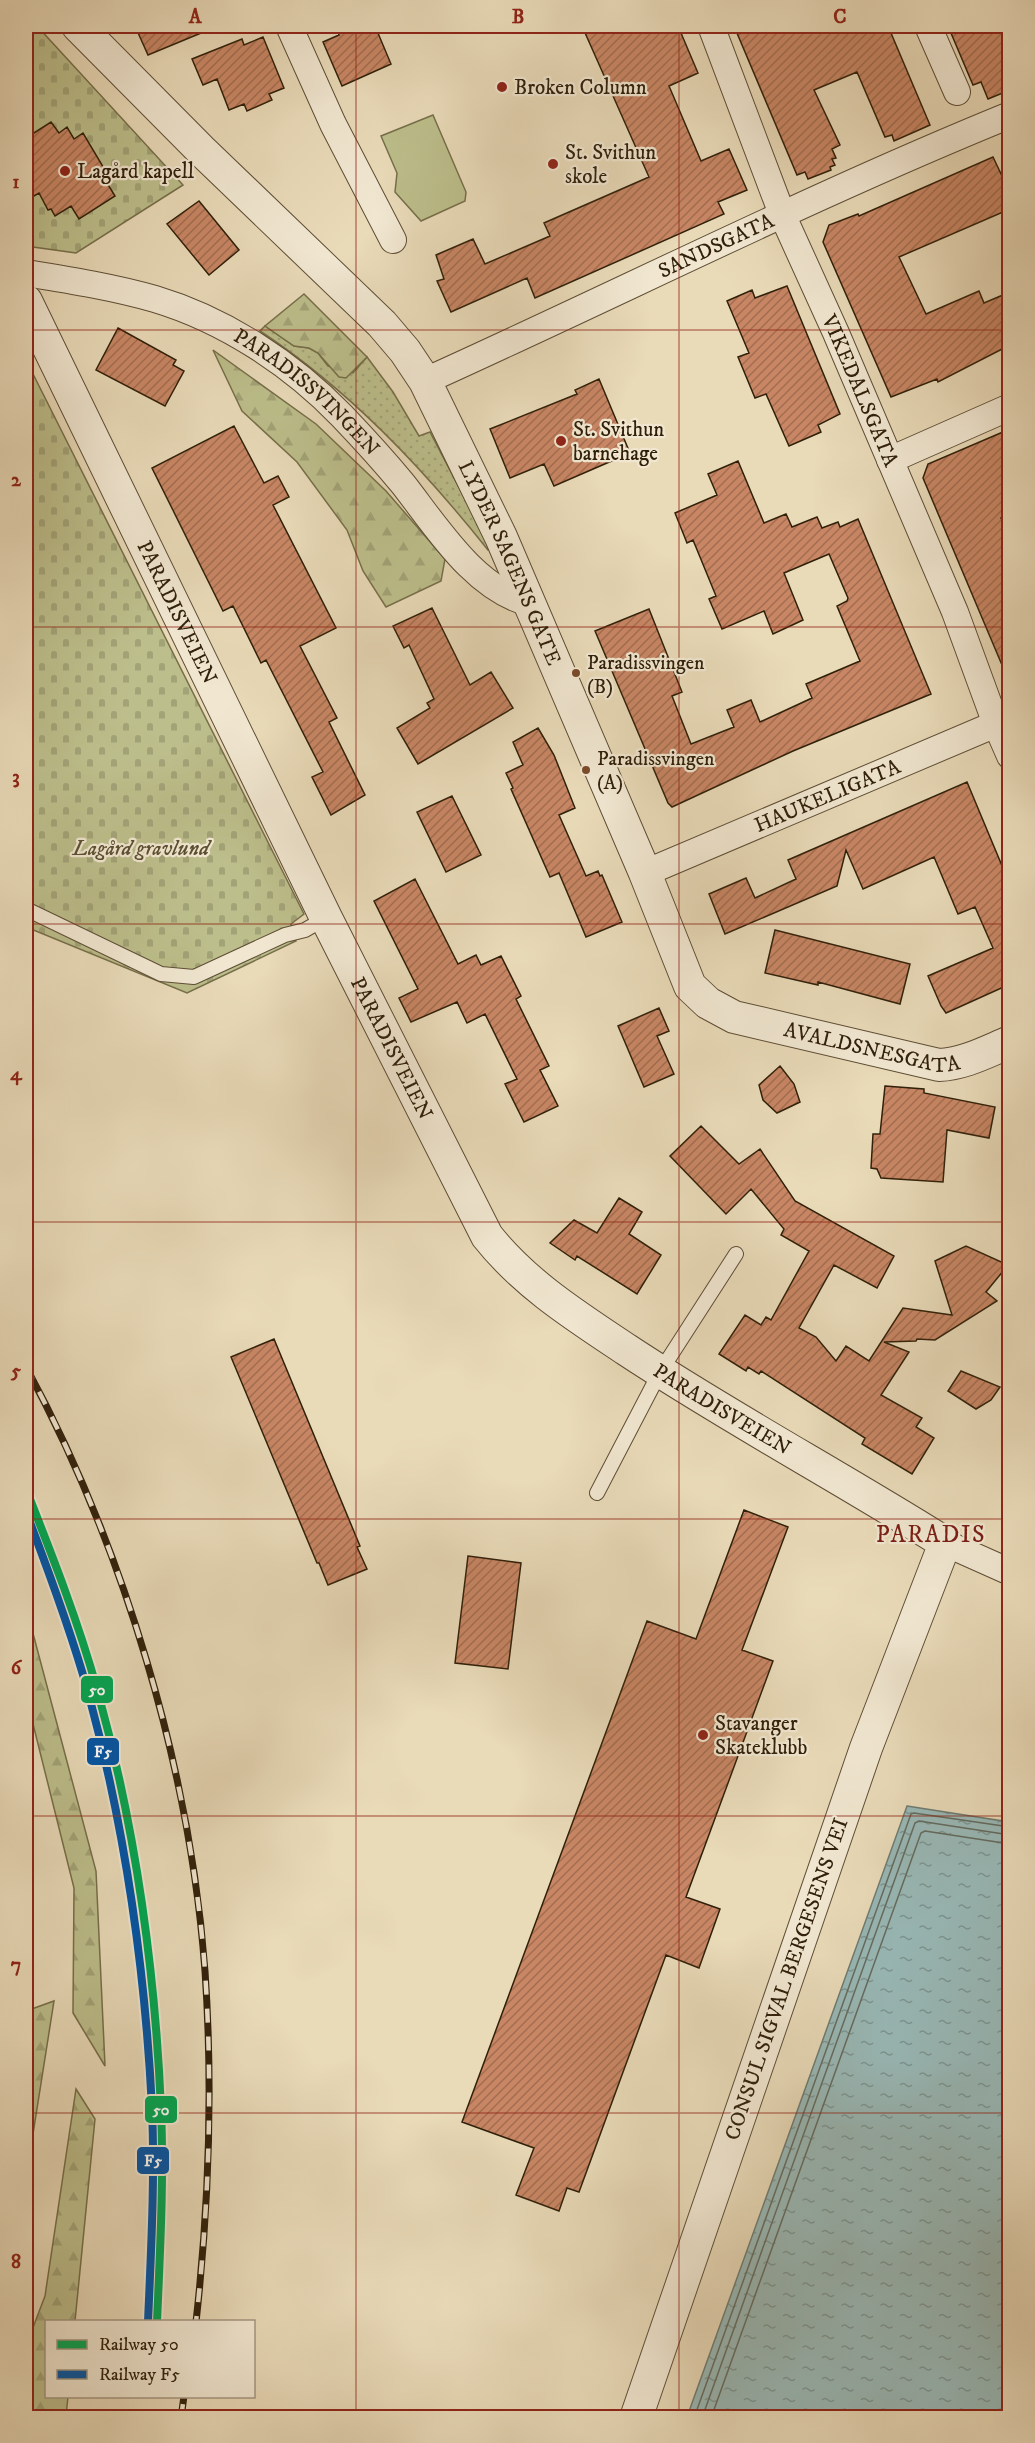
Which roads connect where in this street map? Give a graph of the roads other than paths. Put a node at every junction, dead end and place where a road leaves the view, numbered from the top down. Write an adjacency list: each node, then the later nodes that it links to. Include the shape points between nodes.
1 (78, 26): 11 (street, LYDER SAGENS GATE, via 382,324)
2 (289, 26): 8 (street, via 333,124)
3 (711, 26): 7 (street, VIKEDALSGATA)
4 (928, 26): 5 (street)
5 (957, 92)
6 (1010, 115): 7 (street, SANDSGATA)
7 (782, 214): 11 (street, SANDSGATA); 13 (street, VIKEDALSGATA)
8 (393, 240)
9 (26, 273): 14 (street, PARADISSVINGEN, via 156,300 245,340 284,366 340,414 484,580 514,599)
10 (26, 301): 19 (street, PARADISVEIEN)
11 (425, 381): 14 (street, LYDER SAGENS GATE)
12 (1010, 407): 13 (street)
13 (890, 460): 15 (street, VIKEDALSGATA)
14 (530, 603): 17 (street, LYDER SAGENS GATE)
15 (1003, 721): 16 (street, VIKEDALSGATA); 17 (street, HAUKELIGATA)
16 (1010, 756)
17 (645, 873): 20 (street, LYDER SAGENS GATE, via 690,986 708,1004)
18 (26, 909): 19 (lane, via 161,974 194,977)
19 (326, 918): 23 (street, PARADISVEIEN, via 487,1236 526,1279)
20 (734, 1017): 21 (street, AVALDSNESGATA, via 939,1065)
21 (1006, 1049)
22 (736, 1254): 23 (lane)
23 (660, 1372): 24 (lane); 25 (street, PARADISVEIEN)
24 (597, 1493)
25 (945, 1543): 26 (street, PARADISVEIEN); 27 (street, CONSUL SIGVAL BERGESENS VEI, via 866,1748)
26 (1010, 1572)
27 (636, 2418)

